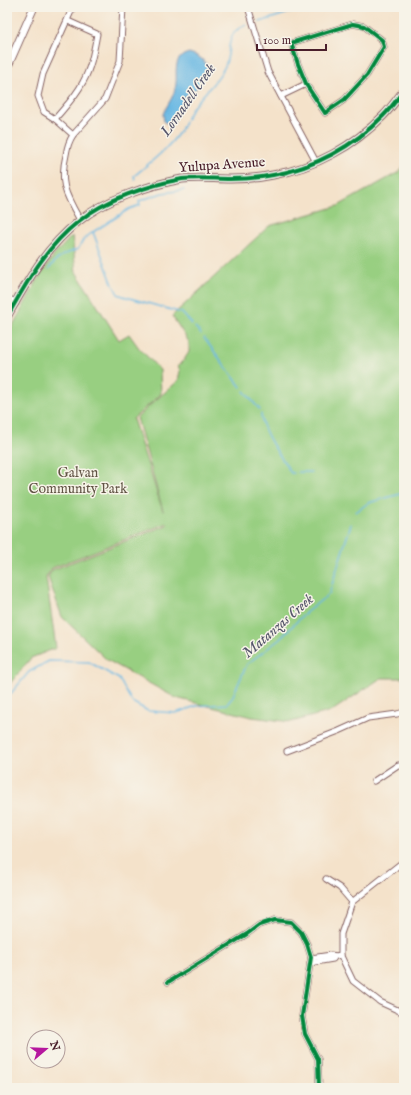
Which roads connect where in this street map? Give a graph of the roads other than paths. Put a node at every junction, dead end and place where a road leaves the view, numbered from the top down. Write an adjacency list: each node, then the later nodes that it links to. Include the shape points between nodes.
1 (34, 7): 6 (street)
2 (73, 7): 5 (street)
3 (123, 7): 11 (street, via 120,61 115,74 105,99)
4 (248, 7): 9 (street, via 268,72)
5 (68, 21): 10 (street, via 43,74 38,96 44,112); 10 (street, via 97,34 84,81)
6 (7, 68)
7 (307, 85): 7 (street, via 324,112 344,100 367,75 384,47 382,40 364,26 353,24 291,43); 9 (street)
8 (404, 90): 12 (street, Yulupa Avenue, via 384,116 352,143)
9 (281, 98): 12 (street)
10 (55, 119): 11 (street)
11 (73, 135): 13 (street, via 69,141 62,170 63,186)
12 (316, 162): 13 (street, Yulupa Avenue, via 273,175 175,181 111,201)
13 (80, 220): 15 (street, Yulupa Avenue, via 59,238 42,259)
14 (7, 299): 15 (street)
15 (15, 304): 16 (street, Yulupa Avenue)
16 (7, 318)
17 (404, 712): 18 (street, via 368,718)
18 (287, 751)
19 (404, 765): 20 (street, via 398,765)
20 (374, 781)
21 (404, 861): 23 (street)
22 (326, 879): 23 (street, via 340,888)
23 (352, 902): 24 (street, via 341,934)
24 (341, 955): 25 (street); 27 (street, via 353,981 380,1002)
25 (310, 960): 26 (street, via 307,944 301,932 291,922 275,920 259,925); 28 (street, via 302,1016 305,1034 318,1059)
26 (168, 982)
27 (404, 1013)
28 (319, 1088)

